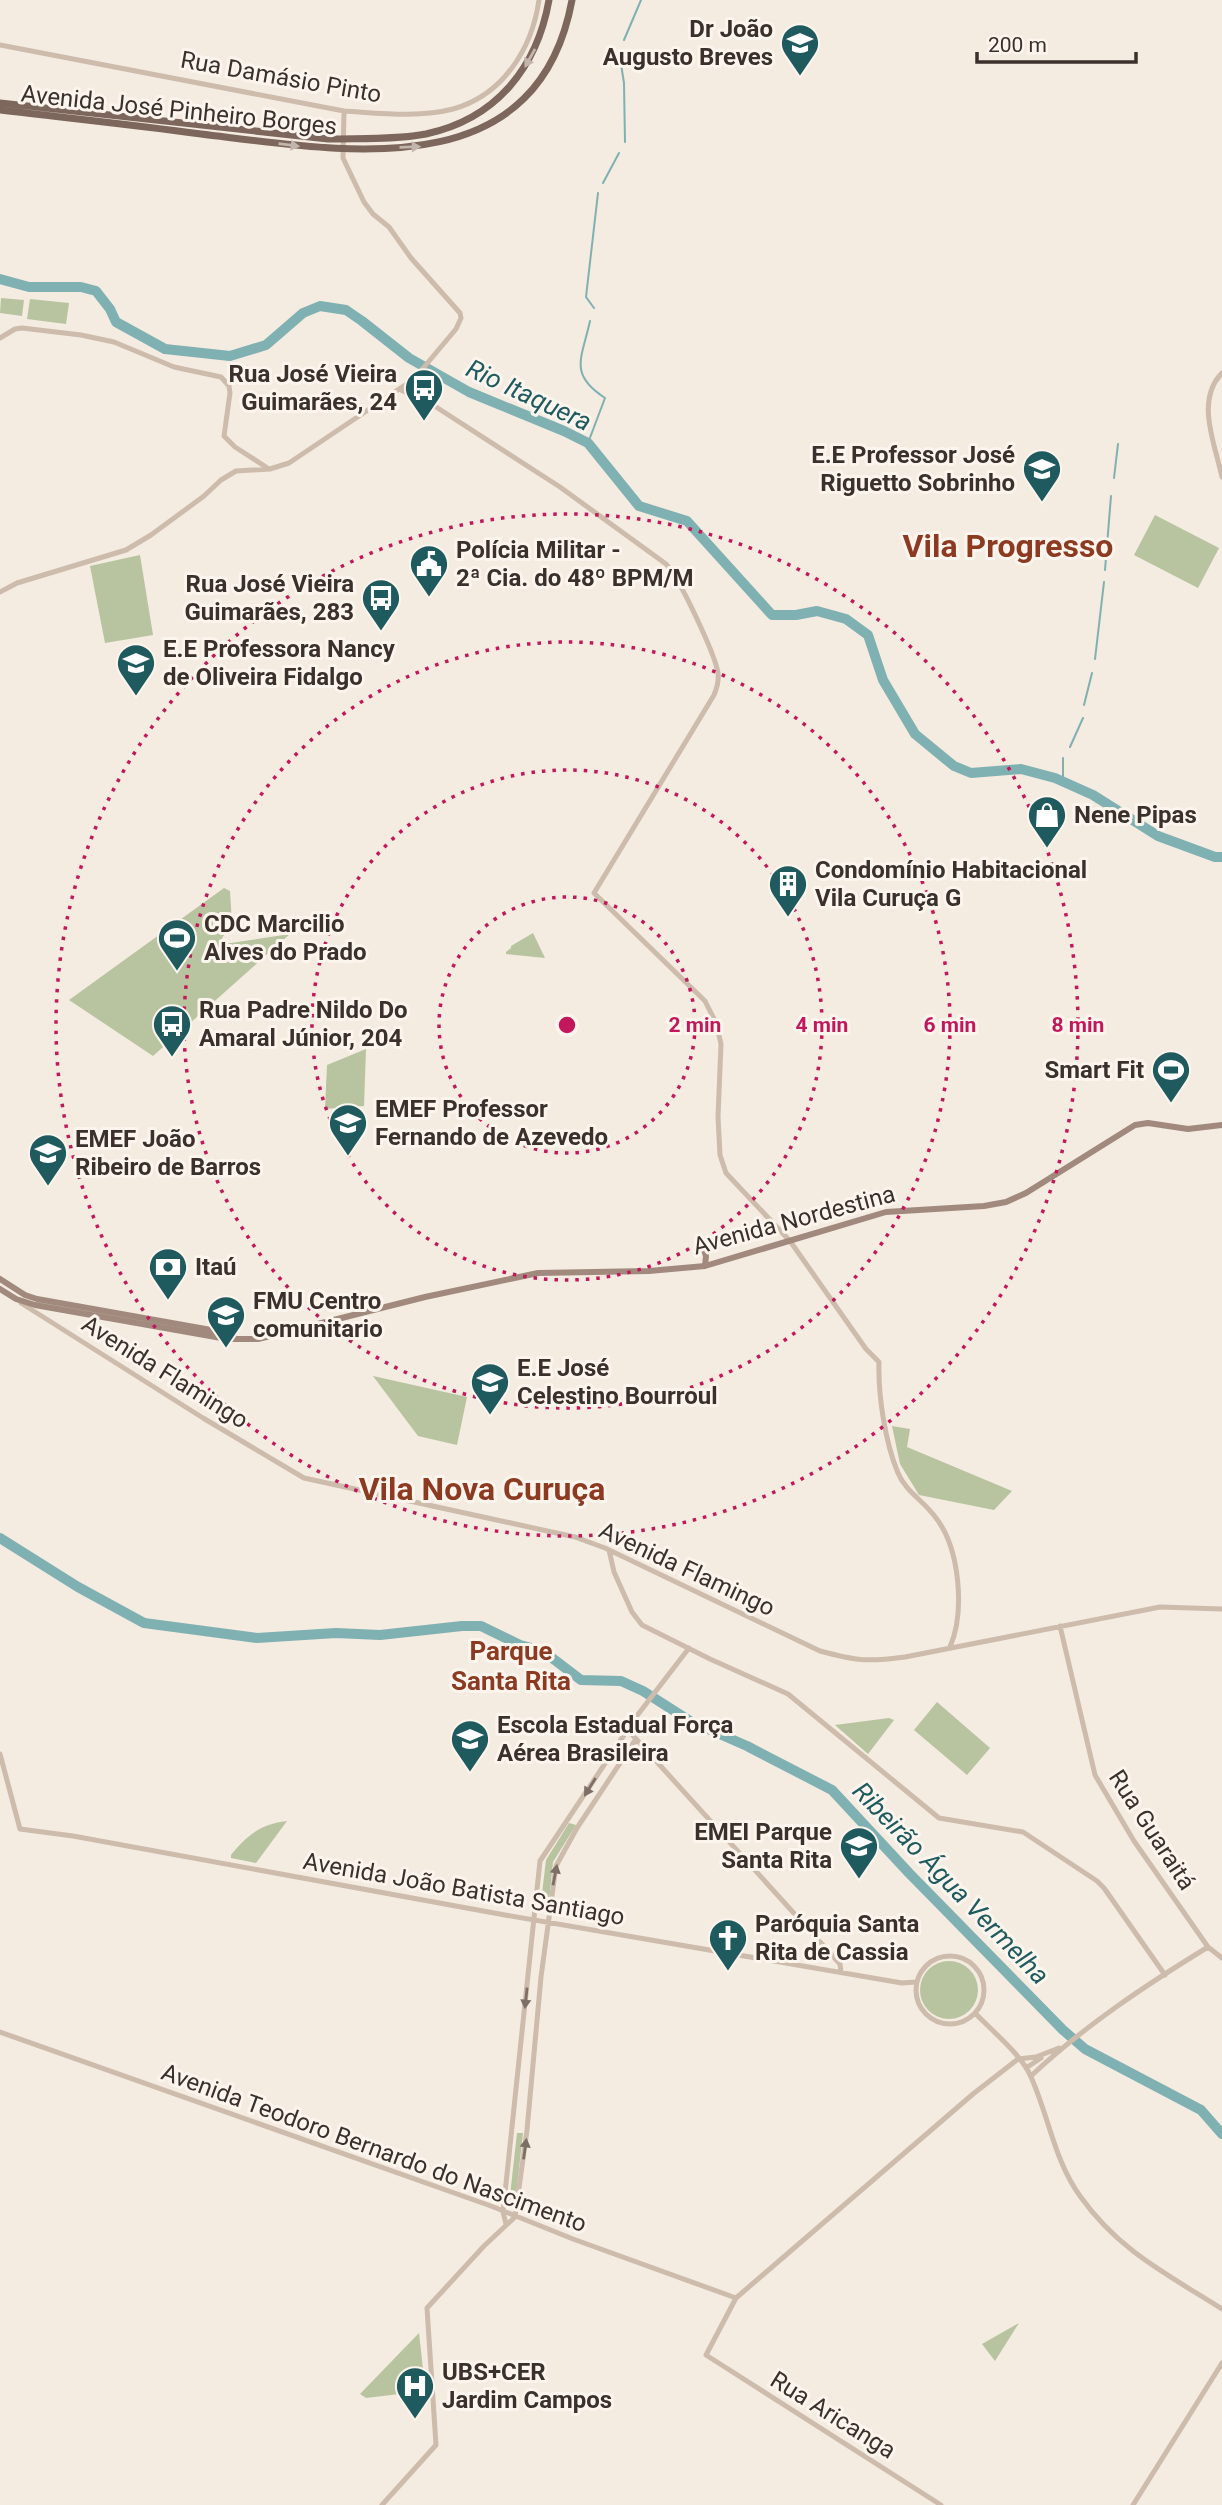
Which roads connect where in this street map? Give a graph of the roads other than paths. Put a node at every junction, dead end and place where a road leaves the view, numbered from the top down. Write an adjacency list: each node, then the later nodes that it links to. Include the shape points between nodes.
1 (538, 0): 7 (street, Rua Damásio Pinto, via 519,59 497,85 476,99 450,110 426,113)
2 (549, 0): 8 (main road, Avenida José Pinheiro Borges, one-way to 8, via 544,28 527,65 505,92 476,115 424,134)
3 (572, 0): 9 (main road, Avenida José Pinheiro Borges, one-way to 3, via 425,146 450,141 496,121 517,106 548,66 564,33)
4 (0, 45): 7 (street, Rua Damásio Pinto)
5 (0, 103): 8 (main road, Avenida José Pinheiro Borges)
6 (0, 110): 9 (main road, Avenida José Pinheiro Borges, one-way to 9, via 313,148)
7 (344, 111): 8 (street)
8 (342, 138): 9 (street)
9 (342, 147): 12 (street, via 364,202 461,316 456,329)
10 (0, 338): 15 (street, via 22,327 81,335 133,349 174,367 221,377 230,393 224,436)
11 (1222, 373): 16 (street, via 1211,388 1208,405)
12 (418, 375): 13 (street); 14 (street, via 419,389)
13 (401, 390): 14 (street); 15 (street, via 289,463)
14 (427, 400): 19 (street, via 560,487 666,564 714,662 718,682 714,695 594,893 711,1012 721,1044 718,1117 723,1166 736,1186)
15 (269, 469): 17 (street, via 230,474 127,550)
16 (1222, 477)
17 (0, 592)
18 (1222, 1125): 19 (main road, Avenida Nordestina, via 1188,1129 1135,1125 1013,1200 886,1212)
19 (790, 1241): 21 (main road, Avenida Nordestina); 30 (street, via 880,1362 882,1405 897,1472 940,1524 955,1567 959,1613)
20 (702, 1243): 21 (main road)
21 (705, 1266): 25 (main road, Avenida Nordestina, via 538,1273 260,1338 215,1337)
22 (0, 1279): 25 (main road, Avenida Nordestina)
23 (0, 1289): 24 (main road, Avenida Nordestina)
24 (16, 1299): 25 (main road, Avenida Nordestina); 26 (street, Avenida Flamingo)
25 (51, 1305): 26 (street, Avenida Flamingo)
26 (52, 1321): 27 (street, Avenida Flamingo, via 304,1478 575,1537)
27 (609, 1550): 30 (street, Avenida Flamingo, via 820,1651 871,1662); 31 (street, via 614,1572 638,1621)
28 (1222, 1609): 29 (street, Avenida Flamingo, via 1160,1607)
29 (1060, 1626): 30 (street, Avenida Flamingo); 37 (street, Rua Guaraitá, via 1095,1775 1134,1841)
30 (950, 1647)
31 (689, 1648): 32 (street); 40 (street, via 789,1694 939,1818 1023,1832 1097,1881)
32 (628, 1730): 33 (street); 35 (street, one-way to 35, via 540,1861)
33 (636, 1739): 36 (street, one-way to 33, via 556,1866); 39 (street, via 840,1964)
34 (0, 1754): 35 (street, Avenida João Batista Santiago, via 20,1829)
35 (533, 1920): 36 (street, Avenida João Batista Santiago); 51 (street, one-way to 51)
36 (548, 1922): 39 (street, Avenida João Batista Santiago); 52 (street, one-way to 36)
37 (1208, 1947): 38 (street, Rua Guaraitá); 40 (street)
38 (1222, 1958)
39 (841, 1972): 42 (street, Avenida João Batista Santiago)
40 (1166, 1975): 46 (street)
41 (916, 1982): 42 (street, Avenida João Batista Santiago); 43 (street); 44 (street, via 935,1958 963,1958 977,1969 984,1987)
42 (902, 1983): 43 (street, Avenida João Batista Santiago)
43 (916, 1994): 44 (street, via 922,2010 938,2022 962,2022)
44 (975, 2013): 48 (street)
45 (0, 2032): 51 (street, Avenida Teodoro Bernardo do Nascimento)
46 (1063, 2045): 47 (street); 50 (street)
47 (1052, 2050): 48 (street); 49 (street)
48 (1018, 2059): 49 (street); 54 (street)
49 (1026, 2068): 50 (street)
50 (1031, 2076): 55 (street, via 1067,2176 1105,2228 1137,2255)
51 (503, 2212): 52 (street, Avenida Teodoro Bernardo do Nascimento); 53 (street)
52 (515, 2217): 53 (street); 54 (street, Avenida Teodoro Bernardo do Nascimento)
53 (506, 2224): 57 (street, via 427,2308 436,2445)
54 (736, 2298): 58 (street, Rua Aricanga, via 706,2355)
55 (1222, 2309)
56 (1222, 2364): 59 (street)
57 (382, 2505)
58 (941, 2505)
59 (1133, 2505)

